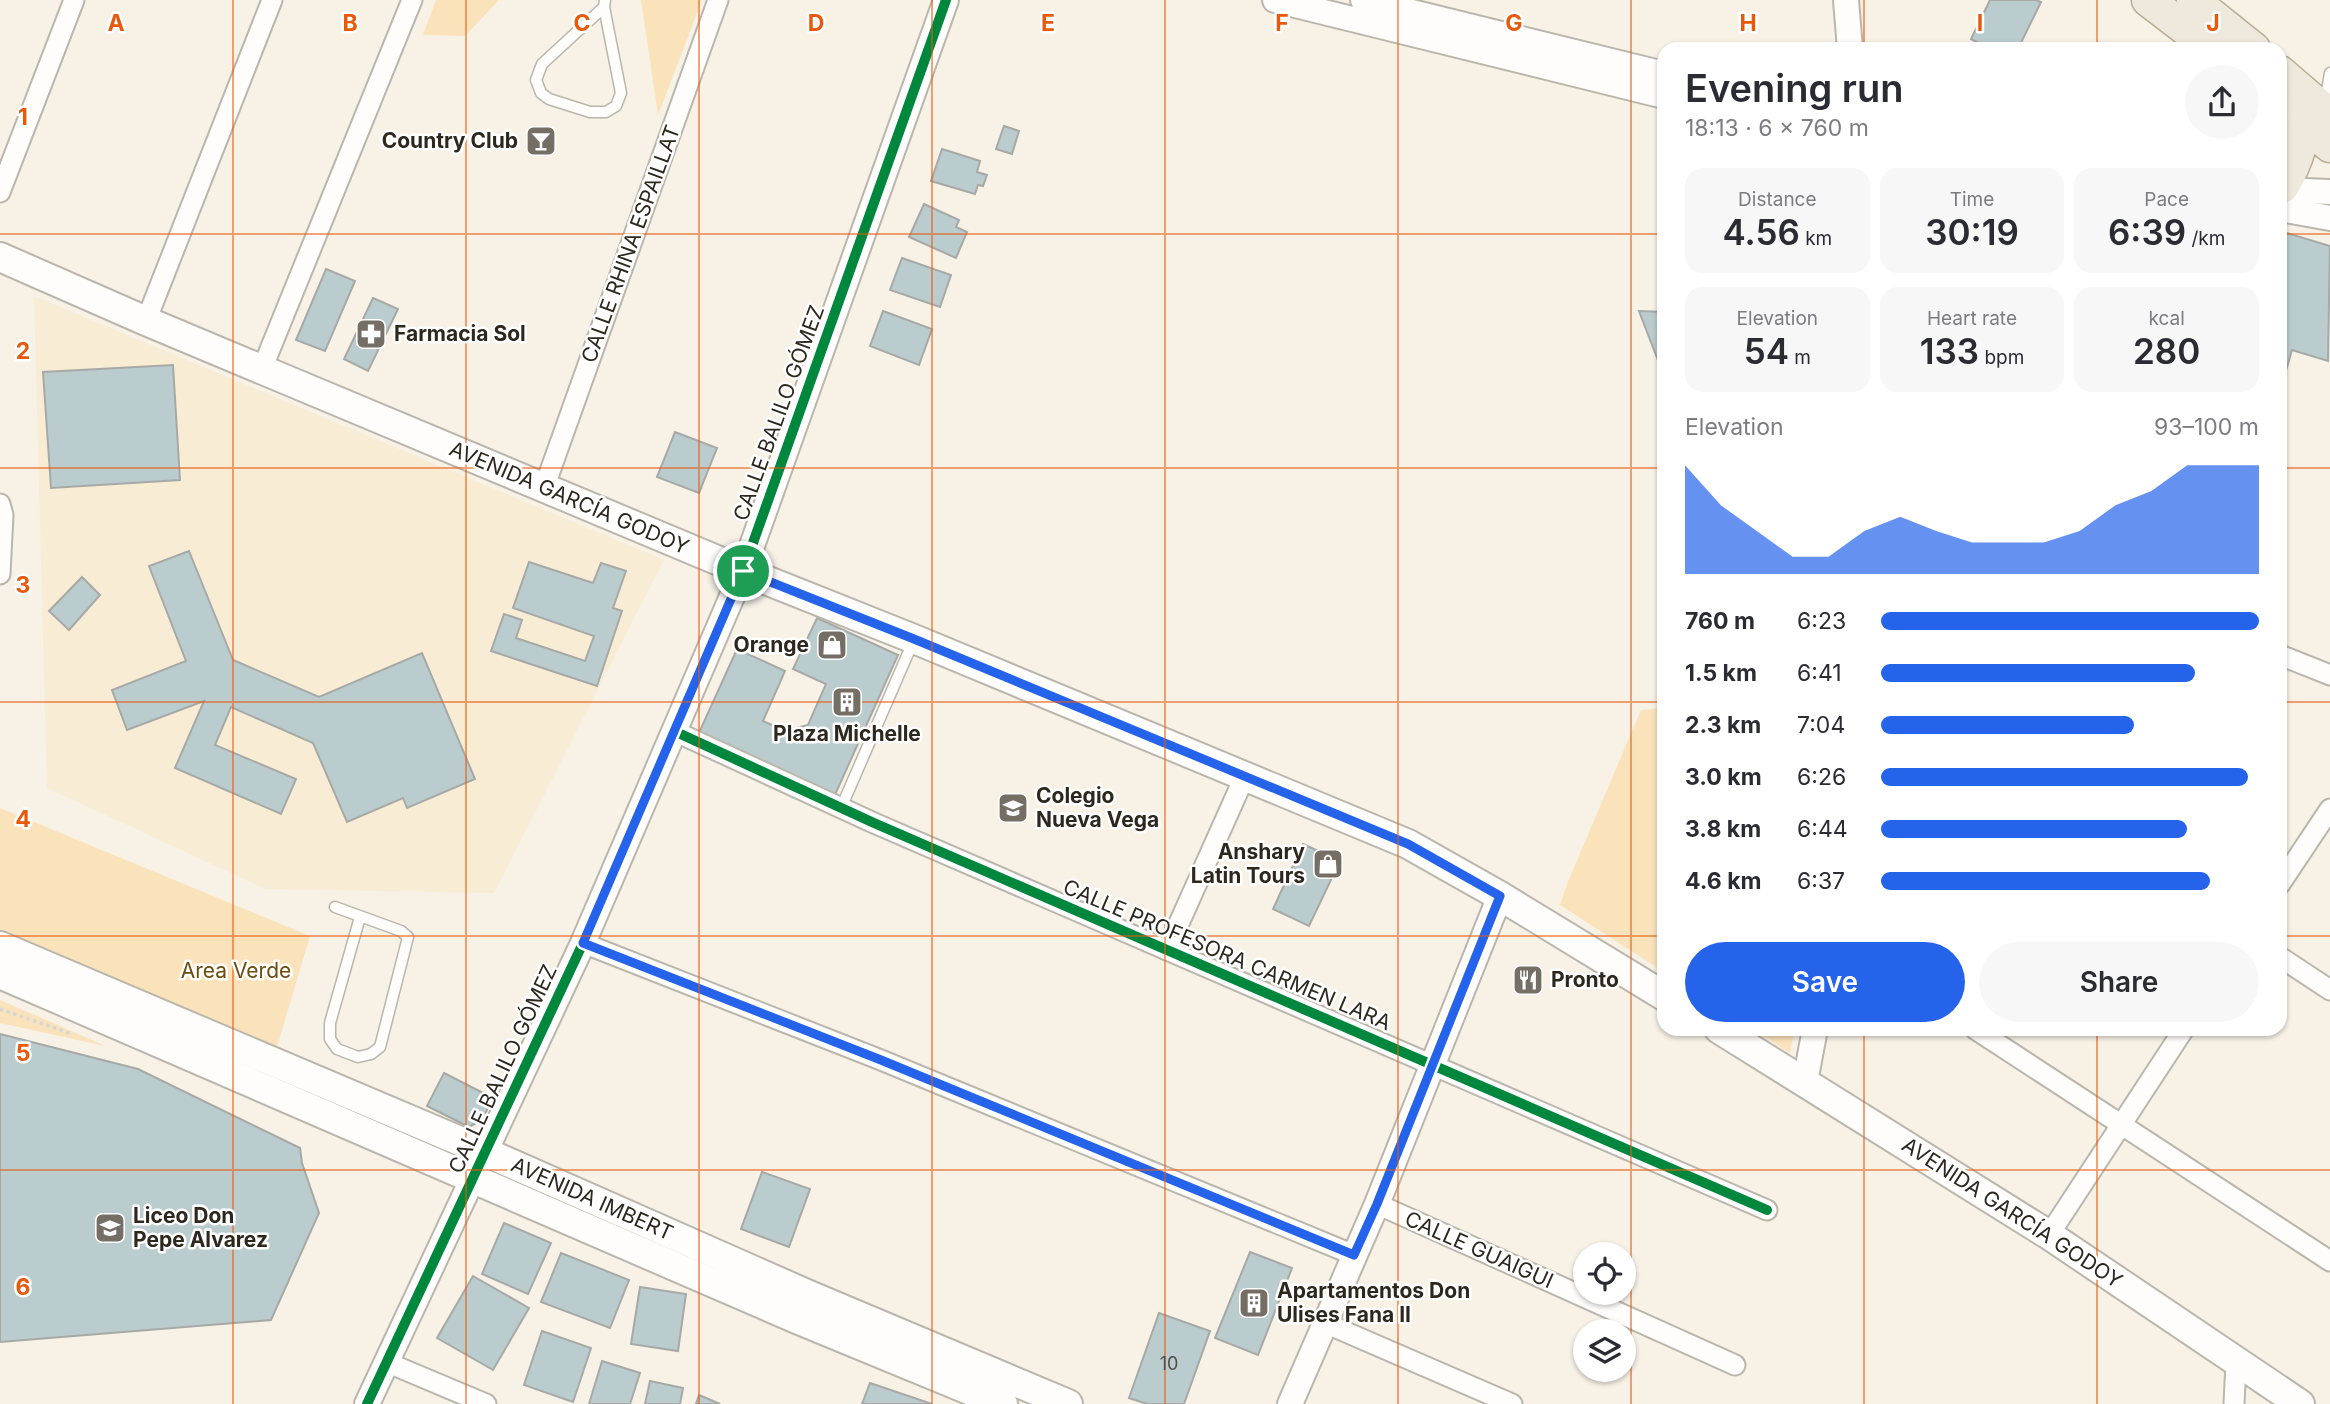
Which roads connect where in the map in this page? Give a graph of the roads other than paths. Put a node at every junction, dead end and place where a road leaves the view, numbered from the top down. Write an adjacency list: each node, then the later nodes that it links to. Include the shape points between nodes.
1 (74, 0): 23 (street)
2 (272, 0): 29 (street)
3 (412, 0): 30 (street)
4 (718, 0): 31 (street, CALLE RHINA ESPAILLAT)
5 (946, 0): 33 (street, CALLE BALILO GÓMEZ)
6 (1275, 0): 18 (street)
7 (1363, 0): 15 (street)
8 (1846, 0): 12 (street)
9 (2148, 0): 13 (main road)
10 (2193, 0): 14 (main road)
11 (605, 3): 11 (lane, via 542,64 536,80 541,93 550,99 590,112 606,112 616,106 621,93)
12 (1849, 42)
13 (2204, 42)
14 (2245, 42)
15 (1657, 72)
16 (2330, 73): 20 (lane)
17 (2287, 80): 20 (main road)
18 (1657, 94)
19 (2287, 106): 20 (main road)
20 (2320, 117): 21 (main road); 22 (main road)
21 (2330, 146)
22 (2287, 183)
23 (0, 192)
24 (2330, 192): 25 (street)
25 (2287, 193)
26 (2287, 197): 27 (street)
27 (2330, 218)
28 (0, 257): 29 (main road, AVENIDA GARCÍA GODOY)
29 (146, 321): 30 (main road, AVENIDA GARCÍA GODOY)
30 (262, 369): 31 (main road, AVENIDA GARCÍA GODOY)
31 (544, 488): 33 (main road, AVENIDA GARCÍA GODOY)
32 (0, 505): 34 (street)
33 (743, 571): 35 (main road, AVENIDA GARCÍA GODOY); 38 (street, CALLE BALILO GÓMEZ)
34 (0, 574)
35 (914, 639): 39 (main road, AVENIDA GARCÍA GODOY); 40 (lane)
36 (2287, 658): 37 (street)
37 (2330, 675)
38 (674, 731): 40 (street, CALLE PROFESORA CARMEN LARA); 46 (street, CALLE BALILO GÓMEZ)
39 (1244, 778): 43 (main road, AVENIDA GARCÍA GODOY, via 1408,844); 48 (street)
40 (841, 808): 48 (street, CALLE PROFESORA CARMEN LARA)
41 (2330, 809): 42 (street)
42 (2287, 874)
43 (1500, 896): 53 (main road, AVENIDA GARCÍA GODOY); 58 (street)
44 (335, 907): 45 (lane)
45 (360, 917): 45 (lane, via 408,937 380,1047 358,1057 337,1049 330,1039 330,1023)
46 (583, 943): 61 (street, CALLE BALILO GÓMEZ); 66 (street)
47 (0, 946): 52 (main road, AVENIDA IMBERT)
48 (1167, 950): 58 (street, CALLE PROFESORA CARMEN LARA)
49 (2287, 962): 51 (street)
50 (0, 974): 52 (main road, AVENIDA IMBERT)
51 (2330, 990)
52 (77, 992): 61 (main road, AVENIDA IMBERT); 62 (main road, AVENIDA IMBERT)
53 (1657, 992)
54 (1730, 1036): 59 (main road, AVENIDA GARCÍA GODOY)
55 (1814, 1036): 59 (street)
56 (1986, 1036): 60 (street)
57 (2179, 1036): 60 (street)
58 (1432, 1065): 63 (street); 64 (street, CALLE PROFESORA CARMEN LARA)
59 (1805, 1082): 65 (main road, AVENIDA GARCÍA GODOY)
60 (2120, 1125): 65 (street); 67 (street)
61 (485, 1152): 62 (street, CALLE BALILO GÓMEZ); 68 (main road, AVENIDA IMBERT)
62 (472, 1178): 68 (main road, AVENIDA IMBERT); 70 (street, CALLE BALILO GÓMEZ)
63 (1377, 1204): 66 (street); 72 (street, CALLE GUAIGUI)
64 (1767, 1210)
65 (2049, 1235): 71 (main road, AVENIDA GARCÍA GODOY)
66 (1354, 1255): 69 (street)
67 (2330, 1261)
68 (804, 1307): 75 (main road, AVENIDA IMBERT); 76 (main road, AVENIDA IMBERT)
69 (1325, 1323): 77 (street); 78 (street)
70 (386, 1362): 73 (street, CALLE BALILO GÓMEZ); 74 (street)
71 (2235, 1362): 79 (street); 80 (main road, AVENIDA GARCÍA GODOY)
72 (1735, 1365)
73 (367, 1404)
74 (486, 1404)
75 (1003, 1404)
76 (1068, 1404)
77 (1290, 1404)
78 (1512, 1404)
79 (2234, 1404)
80 (2300, 1404)

